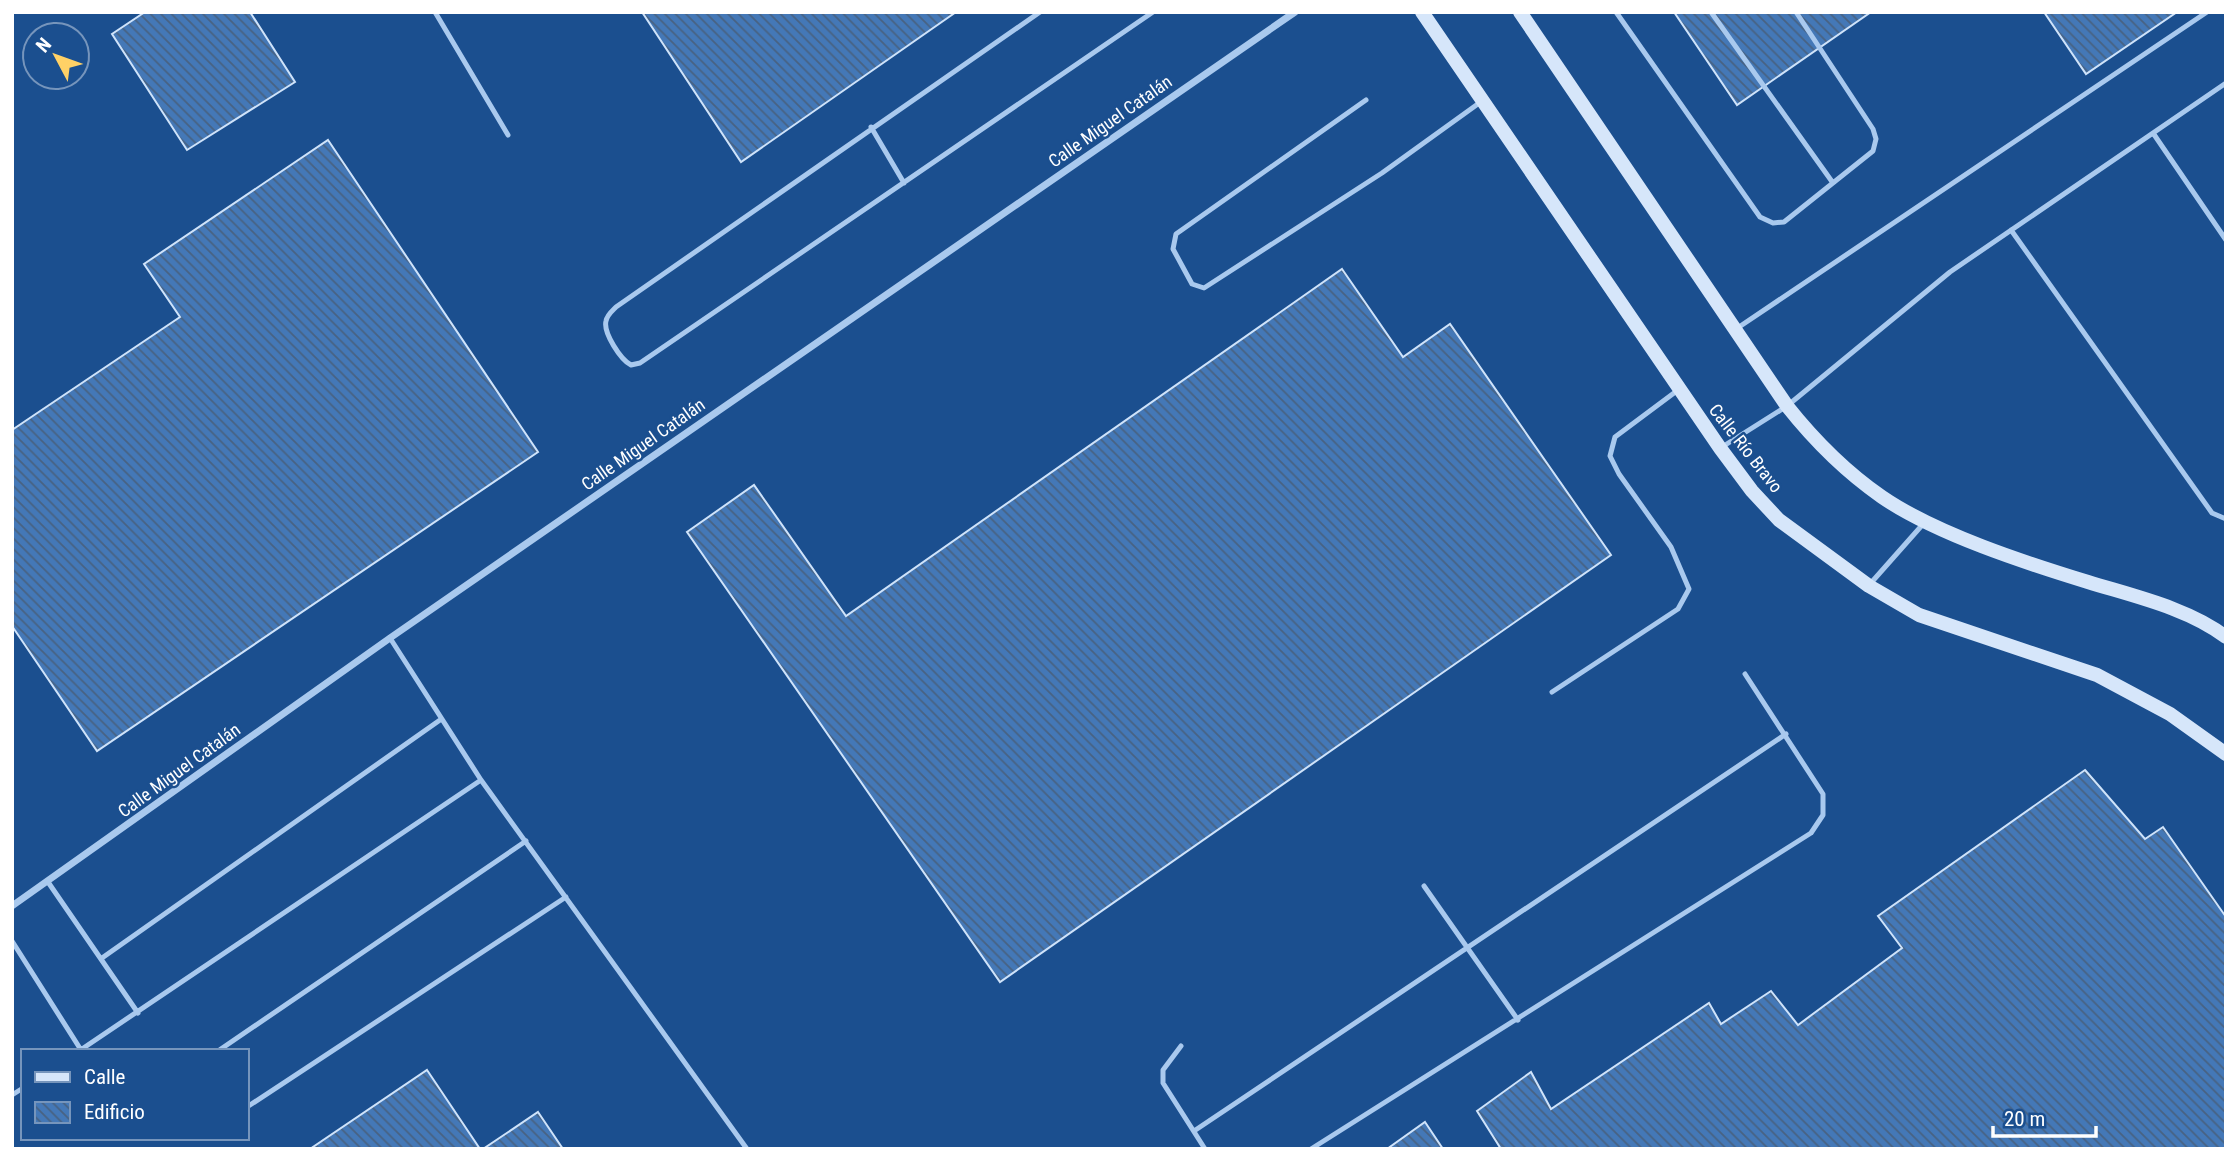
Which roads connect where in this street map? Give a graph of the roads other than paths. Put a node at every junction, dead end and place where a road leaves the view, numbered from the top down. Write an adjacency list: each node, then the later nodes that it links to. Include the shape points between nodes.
1 (435, 12): 16 (lane)
2 (1040, 12): 14 (lane)
3 (1153, 12): 17 (lane)
4 (1295, 12): 29 (street, Calle Miguel Catalán)
5 (1422, 12): 13 (street, Calle Río Bravo)
6 (1520, 12): 21 (street)
7 (1616, 12): 18 (lane, via 1760,217 1784,222)
8 (1710, 12): 18 (lane)
9 (1796, 12): 18 (lane, via 1876,134 1873,151)
10 (2207, 12): 21 (lane)
11 (2226, 83): 15 (lane)
12 (1366, 100): 13 (lane, via 1176,234 1173,249 1192,284 1204,288)
13 (1482, 101): 22 (street, Calle Río Bravo)
14 (871, 127): 17 (lane); 17 (lane, via 610,313 606,329 625,361 640,363)
15 (2153, 133): 19 (lane); 20 (lane)
16 (508, 135)
17 (904, 183)
18 (1833, 183)
19 (2011, 230): 23 (lane, via 1950,272); 25 (lane, via 2212,513)
20 (2226, 240)
21 (1736, 329): 23 (street)
22 (1678, 390): 24 (street, Calle Río Bravo); 31 (lane, via 1615,437 1610,456 1671,547 1689,589 1678,609)
23 (1787, 406): 24 (lane); 26 (street, via 1846,469 1884,498)
24 (1720, 448): 27 (street, Calle Río Bravo, via 1779,520)
25 (2226, 519)
26 (1926, 520): 27 (lane); 28 (street, via 2029,564 2143,599 2212,626)
27 (1869, 586): 34 (street, Calle Río Bravo, via 1919,615 2096,675 2171,714)
28 (2226, 637)
29 (390, 638): 32 (lane); 37 (street, Calle Miguel Catalán)
30 (1745, 674): 33 (lane)
31 (1552, 692)
32 (440, 720): 35 (lane); 43 (lane)
33 (1786, 734): 42 (lane); 45 (lane, via 1823,794 1823,815 1811,833)
34 (2226, 754)
35 (481, 780): 36 (lane); 44 (lane)
36 (526, 841): 39 (lane); 49 (lane)
37 (48, 882): 40 (street, Calle Miguel Catalán); 43 (lane)
38 (1424, 886): 42 (lane)
39 (566, 897): 50 (lane); 52 (lane)
40 (12, 906)
41 (12, 941): 47 (lane)
42 (1470, 948): 45 (lane); 51 (lane)
43 (102, 958): 44 (lane)
44 (138, 1013): 48 (lane)
45 (1518, 1020): 54 (lane)
46 (1181, 1046): 51 (lane, via 1163,1070 1163,1083)
47 (79, 1049)
48 (82, 1049)
49 (221, 1049)
50 (248, 1106)
51 (1194, 1131): 53 (lane)
52 (747, 1149)
53 (1205, 1149)
54 (1311, 1149)

